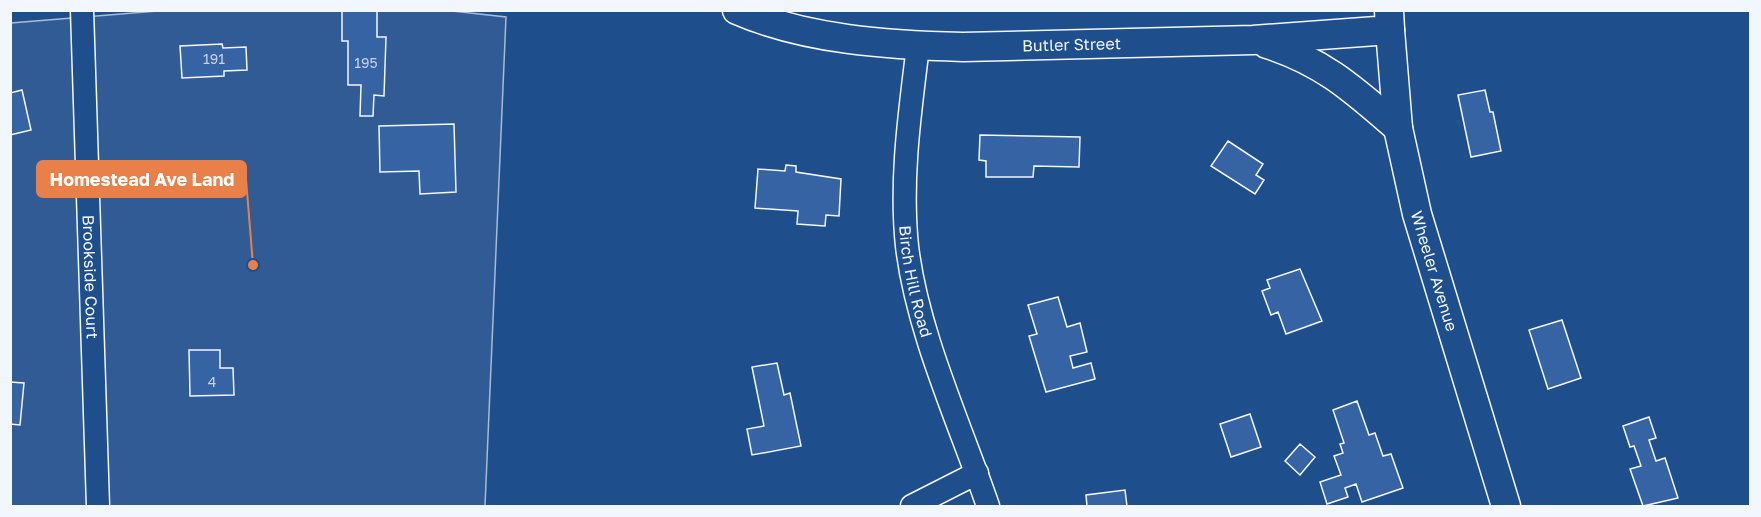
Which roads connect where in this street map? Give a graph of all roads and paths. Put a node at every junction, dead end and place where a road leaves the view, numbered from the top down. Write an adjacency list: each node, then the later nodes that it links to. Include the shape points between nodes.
1 (82, 10): 8 (street, Brookside Court)
2 (737, 10): 5 (street, Butler Street, via 835,36)
3 (1389, 20): 4 (street, Butler Street); 6 (street, Wheeler Avenue)
4 (1253, 40): 5 (street, Butler Street); 6 (street, via 1298,54 1340,79)
5 (918, 46): 7 (street, Birch Hill Road, via 906,158 907,249 926,334)
6 (1398, 128): 11 (street, Wheeler Avenue, via 1417,214)
7 (976, 474): 9 (street); 10 (street, Birch Hill Road)
8 (98, 507)
9 (912, 507)
10 (988, 507)
11 (1506, 507)

